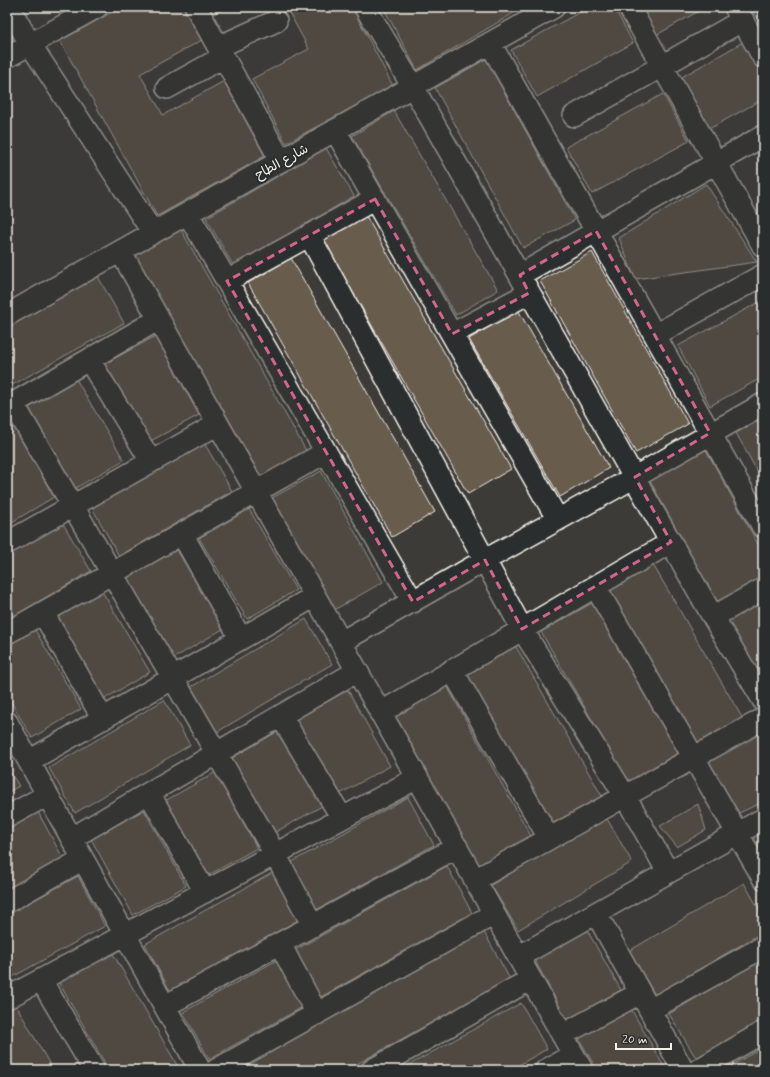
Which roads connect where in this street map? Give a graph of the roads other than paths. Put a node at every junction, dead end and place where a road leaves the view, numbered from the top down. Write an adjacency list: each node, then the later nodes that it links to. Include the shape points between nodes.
1 (9, 7): 10 (street)
2 (97, 7): 10 (street)
3 (196, 7): 11 (street)
4 (365, 7): 15 (street)
5 (629, 7): 14 (street)
6 (550, 8): 9 (street, شارع الطاح)
7 (739, 14): 13 (street); 14 (street)
8 (276, 22): 11 (street)
9 (490, 43): 15 (street, شارع الطاح); 24 (street)
10 (30, 44): 12 (street); 25 (street)
11 (221, 52): 16 (street); 20 (street)
12 (7, 57)
13 (763, 57)
14 (662, 66): 17 (street); 21 (street)
15 (412, 87): 18 (street, شارع الطاح); 31 (street)
16 (167, 88)
17 (574, 116)
18 (335, 130): 20 (street, شارع الطاح); 22 (street)
19 (763, 136): 21 (street)
20 (281, 161): 23 (street, شارع الطاح)
21 (716, 163): 24 (street); 27 (street)
22 (375, 199): 26 (street); 34 (street)
23 (188, 214): 25 (street, شارع الطاح); 30 (street)
24 (596, 231): 31 (street); 35 (street)
25 (153, 233): 28 (street, شارع الطاح)
26 (309, 235): 30 (street); 52 (street)
27 (763, 246)
28 (121, 252): 32 (street, شارع الطاح); 33 (street)
29 (763, 275): 35 (street)
30 (227, 281): 41 (street)
31 (524, 284): 34 (street); 43 (street)
32 (9, 309)
33 (159, 319): 36 (street); 39 (street)
34 (452, 334): 47 (street)
35 (655, 336): 40 (street)
36 (89, 360): 38 (street); 42 (street)
37 (763, 404): 40 (street)
38 (10, 405): 46 (street)
39 (218, 424): 42 (street); 44 (street)
40 (710, 433): 43 (street); 45 (street)
41 (326, 452): 44 (street); 57 (street)
42 (151, 462): 46 (street)
43 (635, 477): 47 (street); 51 (street)
44 (256, 492): 49 (street); 56 (street)
45 (756, 499): 48 (street)
46 (73, 506): 50 (street); 53 (street)
47 (558, 520): 52 (street)
48 (763, 527)
49 (182, 534): 53 (street); 62 (street)
50 (7, 542)
51 (671, 542): 54 (street); 59 (street)
52 (484, 560): 57 (street); 60 (street)
53 (112, 574): 58 (street); 66 (street)
54 (595, 586): 60 (street); 74 (street)
55 (763, 589): 59 (street)
56 (315, 596): 62 (street); 63 (street)
57 (412, 602): 63 (street)
58 (43, 613): 61 (street); 70 (street)
59 (713, 617): 67 (street)
60 (522, 629): 64 (street); 79 (street)
61 (7, 634)
62 (241, 638): 66 (street)
63 (341, 642): 65 (street)
64 (452, 670): 68 (street); 85 (street)
65 (357, 671): 68 (street); 69 (street)
66 (173, 678): 70 (street); 73 (street)
67 (763, 700)
68 (380, 713): 76 (street)
69 (281, 716): 73 (street); 81 (street)
70 (103, 719): 75 (street)
71 (763, 719): 74 (street)
72 (7, 722): 75 (street)
73 (217, 753): 77 (street); 87 (street)
74 (694, 757): 79 (street); 83 (street)
75 (29, 762): 78 (street)
76 (417, 778): 81 (street); 86 (street)
77 (149, 793): 84 (street); 92 (street)
78 (47, 795): 80 (street); 84 (street)
79 (625, 796): 85 (street); 89 (street)
80 (7, 817)
81 (342, 818): 87 (street)
82 (763, 819): 83 (street)
83 (738, 833): 89 (street); 90 (street)
84 (72, 838): 88 (street)
85 (549, 838): 91 (street)
86 (456, 847): 91 (street); 96 (street)
87 (275, 854): 92 (street); 96 (street)
88 (83, 859): 93 (street); 97 (street)
89 (668, 872): 94 (street)
90 (763, 878)
91 (475, 880): 95 (street)
92 (205, 892): 97 (street)
93 (7, 902)
94 (596, 913): 100 (street); 103 (street)
95 (494, 914): 100 (street); 107 (street)
96 (313, 926): 98 (street)
97 (125, 935): 102 (street); 105 (street)
98 (280, 944): 105 (street); 107 (street)
99 (763, 946): 106 (street)
100 (518, 957): 101 (street)
101 (531, 979): 109 (street); 114 (street)
102 (41, 980): 104 (street); 111 (street)
103 (640, 992): 106 (street); 109 (street)
104 (7, 998)
105 (165, 1006): 112 (street)
106 (650, 1010): 116 (street)
107 (317, 1014): 113 (street)
108 (763, 1032): 117 (street)
109 (562, 1035): 110 (street)
110 (578, 1062): 115 (street)
111 (94, 1070)
112 (200, 1070)
113 (216, 1070)
114 (372, 1070)
115 (546, 1070)
116 (683, 1070)
117 (698, 1070)

